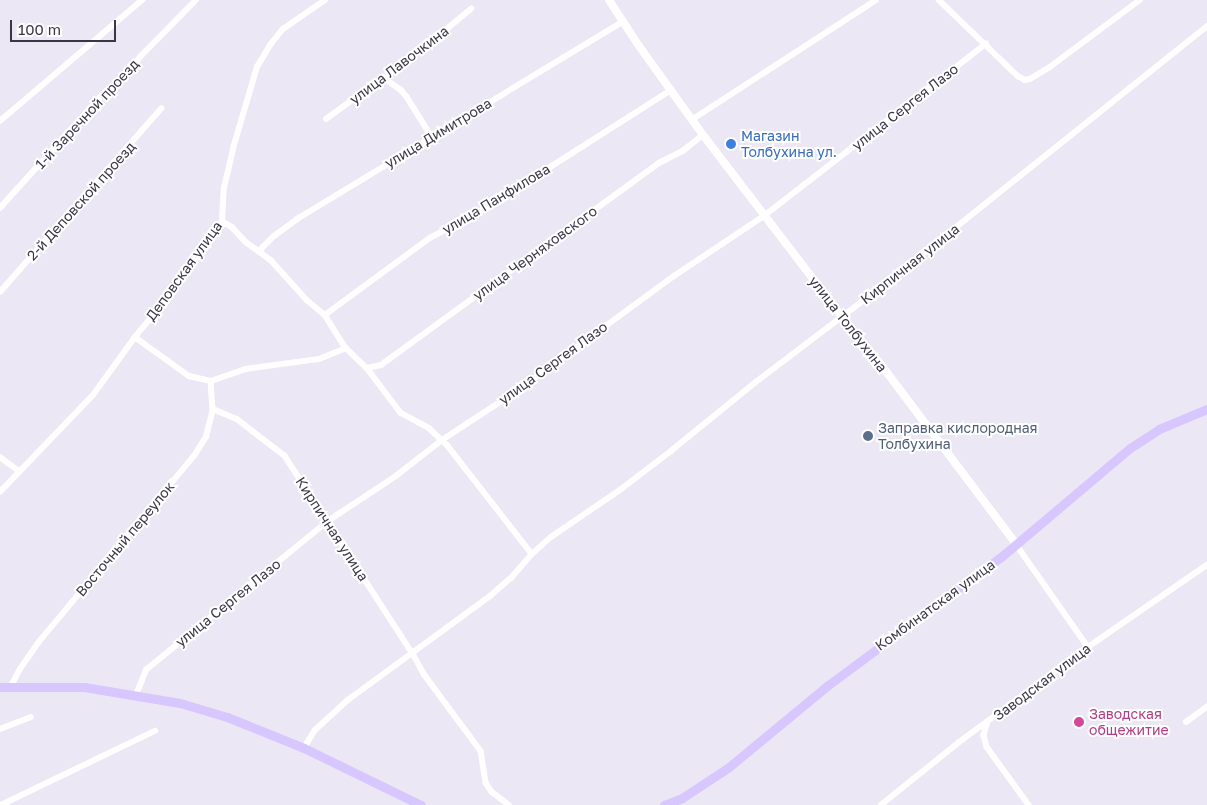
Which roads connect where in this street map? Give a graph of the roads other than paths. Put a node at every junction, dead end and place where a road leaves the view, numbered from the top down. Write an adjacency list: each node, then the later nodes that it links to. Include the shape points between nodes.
1 (142, 0): 17 (street)
2 (196, 0): 20 (street, 1-й Заречной проезд, via 123,79 104,93)
3 (324, 0): 22 (street, Деповская улица, via 283,29 257,68 234,144 224,188)
4 (609, 0): 9 (street, улица Толбухина)
5 (876, 0): 16 (street)
6 (938, 0): 11 (street)
7 (1140, 0): 11 (street, via 1030,80 1018,76)
8 (471, 9): 12 (street, улица Лавочкина, via 426,48)
9 (622, 22): 13 (street, улица Толбухина); 19 (street, улица Димитрова)
10 (1207, 26): 26 (street, Кирпичная улица)
11 (986, 44): 21 (street, улица Сергея Лазо)
12 (384, 78): 15 (street, улица Лавочкина); 19 (street, via 407,97)
13 (671, 90): 16 (street, улица Толбухина); 25 (street, улица Панфилова, via 486,208 430,238)
14 (161, 109): 24 (street, 2-й Деповской проезд)
15 (326, 119)
16 (693, 119): 18 (street, улица Толбухина)
17 (0, 121)
18 (703, 135): 21 (street, улица Толбухина); 29 (street, улица Черняховского, via 684,151 659,163 381,365)
19 (432, 137): 23 (street, улица Димитрова, via 297,219)
20 (0, 208)
21 (764, 216): 26 (street, улица Толбухина); 33 (street, улица Сергея Лазо, via 674,276 520,389)
22 (222, 221): 23 (street); 27 (street, Деповская улица, via 174,290)
23 (259, 251): 25 (street)
24 (0, 292)
25 (325, 315): 28 (street)
26 (842, 317): 38 (street, улица Толбухина); 39 (street, Кирпичная улица, via 620,490 551,537)
27 (135, 337): 30 (street, via 189,376); 35 (street, Деповская улица, via 93,395)
28 (346, 348): 29 (street); 30 (street, via 319,359 245,369)
29 (368, 368): 33 (street, via 401,413 429,428)
30 (211, 380): 31 (street)
31 (212, 409): 37 (street, Кирпичная улица, via 237,419 285,456); 43 (street, Восточный переулок, via 206,437 194,456 38,643)
32 (1207, 409): 38 (main road, Комбинатская улица, via 1159,429 1130,448)
33 (442, 440): 37 (street, улица Сергея Лазо, via 396,476); 39 (street)
34 (0, 457): 35 (street)
35 (19, 471): 36 (street, Деповская улица)
36 (0, 492)
37 (328, 521): 42 (street, Кирпичная улица); 45 (street, улица Сергея Лазо, via 146,670)
38 (1016, 544): 41 (street, улица Толбухина); 56 (main road, Комбинатская улица, via 827,686 729,767 682,798)
39 (532, 554): 42 (street, Кирпичная улица, via 490,596)
40 (1207, 565): 41 (street, Заводская улица)
41 (1088, 647): 48 (street, Заводская улица)
42 (412, 652): 52 (street, via 348,700 315,730); 55 (street, Кирпичная улица, via 424,674 481,751 486,783)
43 (12, 686): 44 (main road); 45 (main road, via 84,687)
44 (0, 687)
45 (136, 695): 52 (main road, via 180,703 227,717)
46 (1207, 707): 49 (street)
47 (30, 717): 50 (street)
48 (988, 722): 57 (street, Заводская улица); 58 (street, via 984,735 986,748)
49 (1186, 722)
50 (0, 729)
51 (155, 731): 53 (street)
52 (304, 748): 54 (main road)
53 (1, 805)
54 (421, 805)
55 (509, 805)
56 (664, 805)
57 (881, 805)
58 (1029, 805)

